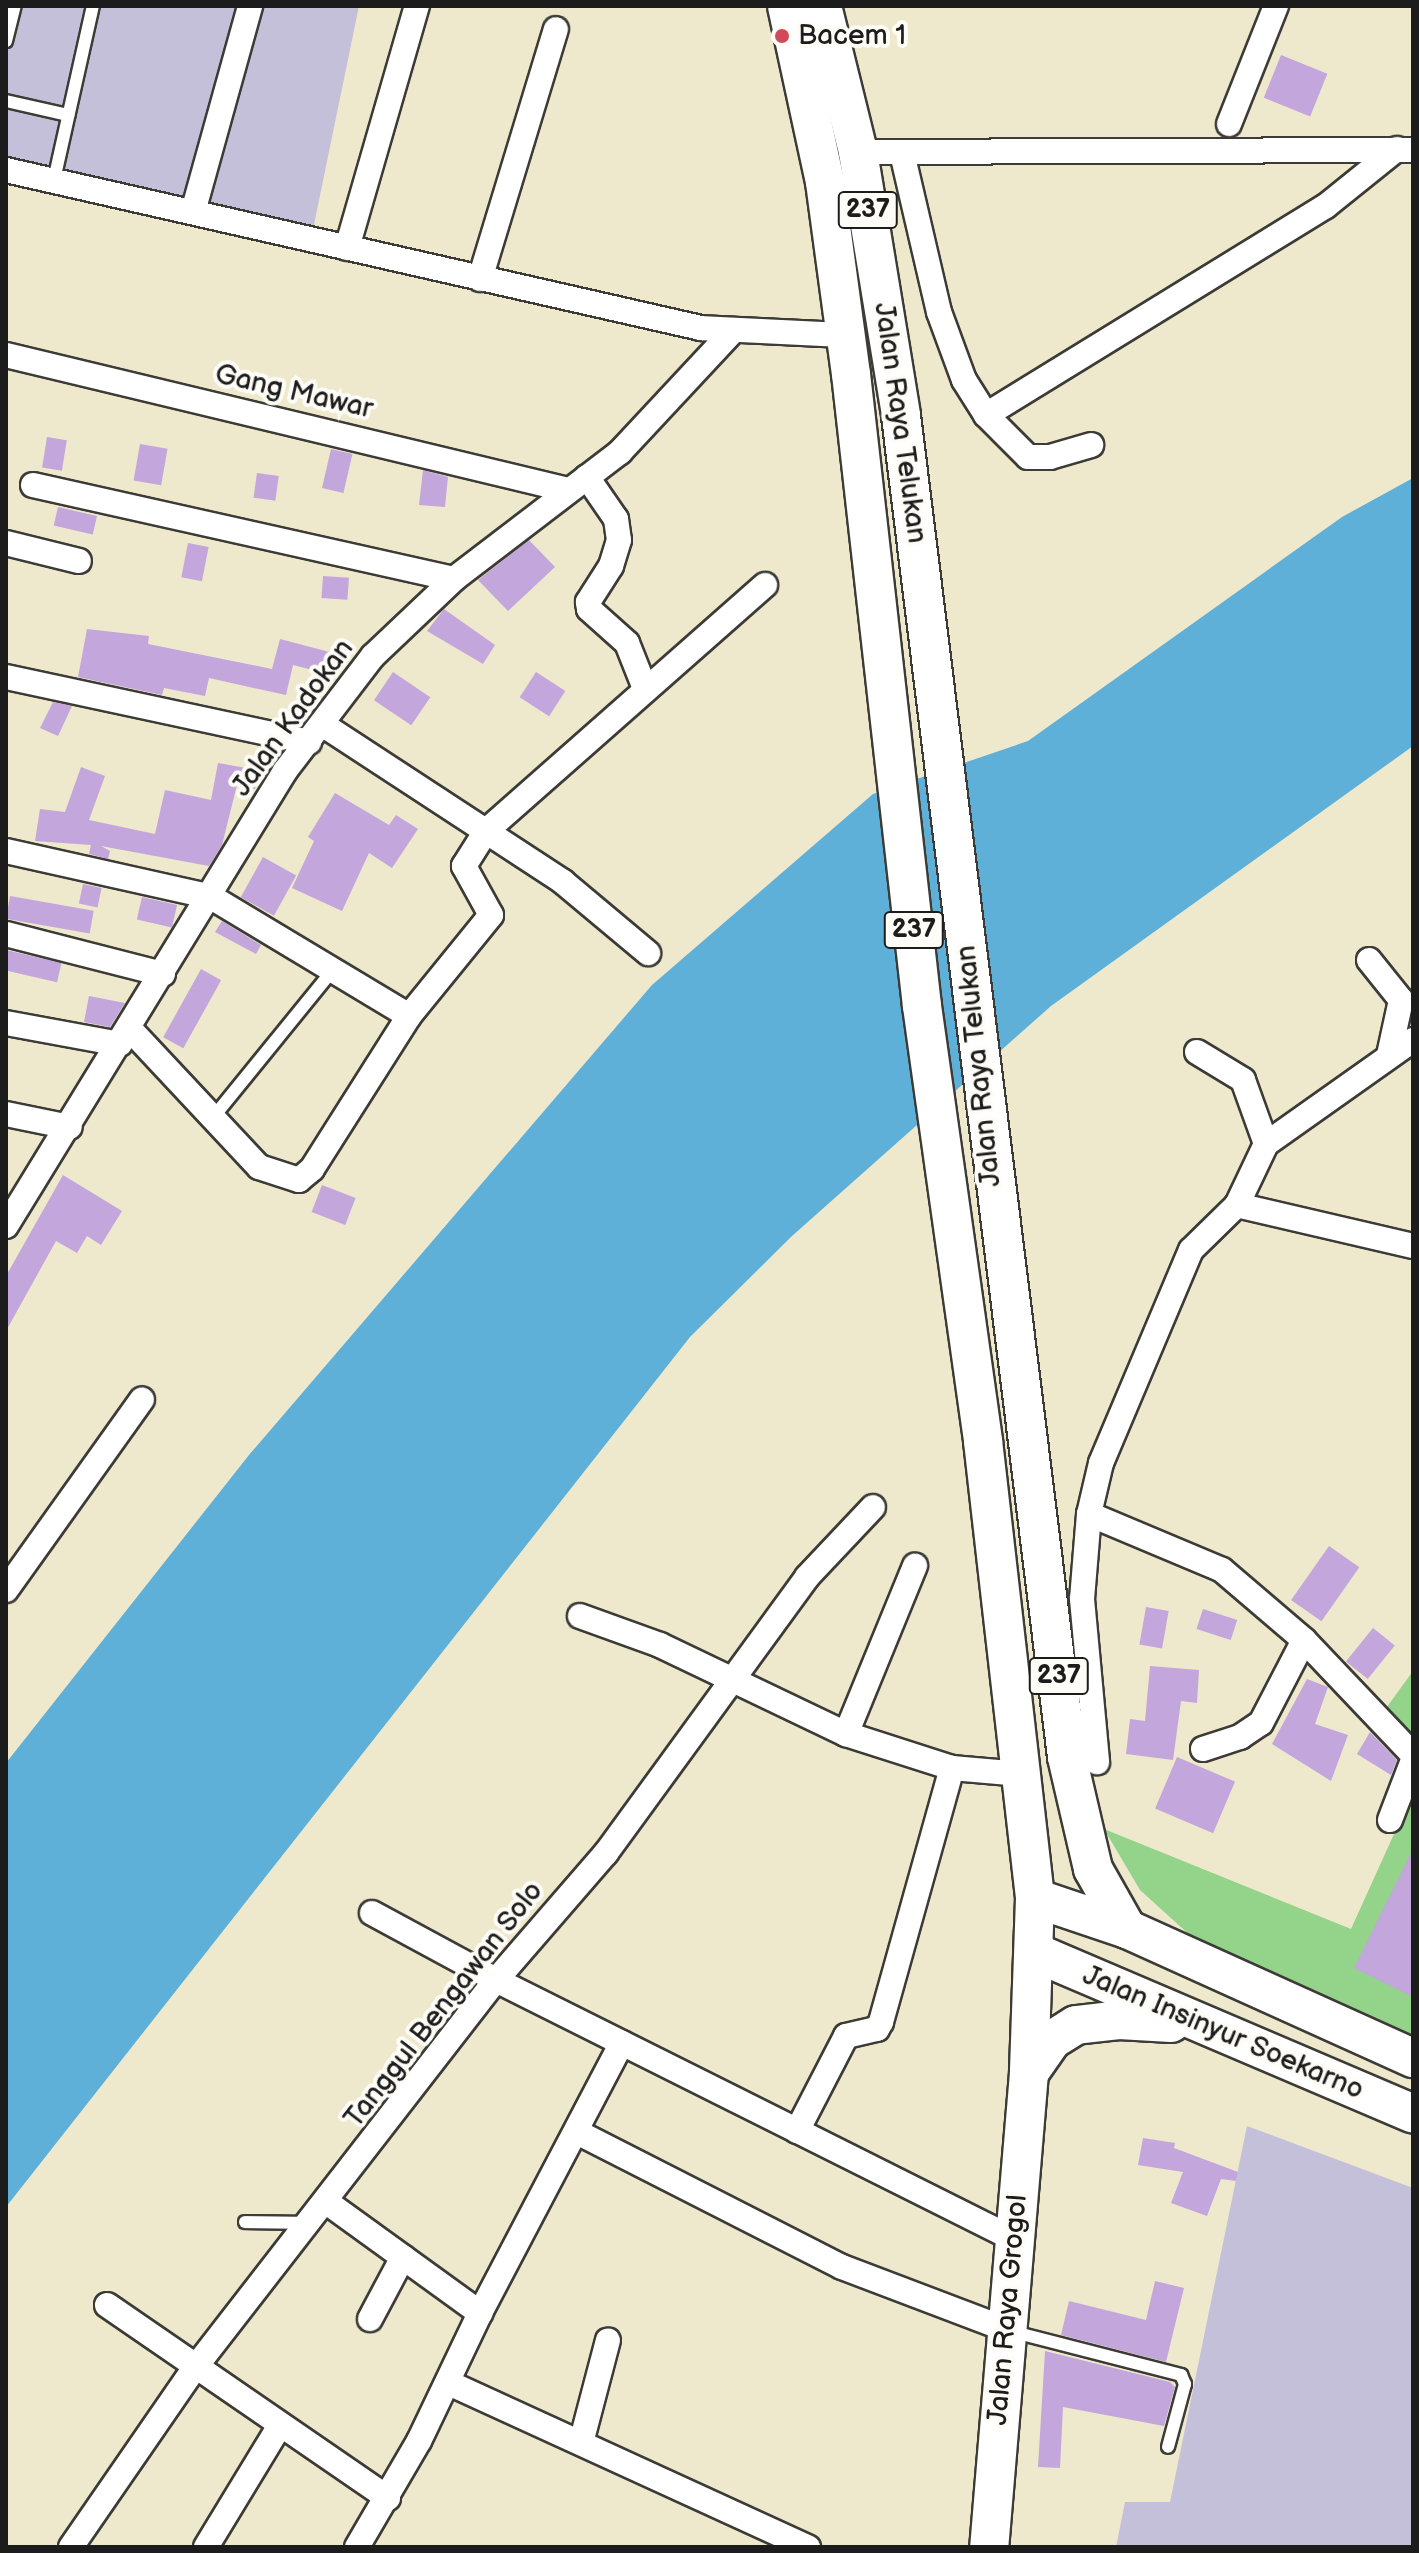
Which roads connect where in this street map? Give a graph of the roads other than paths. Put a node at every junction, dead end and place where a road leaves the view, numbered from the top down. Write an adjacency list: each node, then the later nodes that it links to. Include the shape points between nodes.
1 (15, 6): 9 (lane)
2 (93, 6): 11 (lane)
3 (250, 6): 18 (street)
4 (417, 6): 19 (street)
5 (787, 6): 22 (main road, Jalan Raya Telukan / 237, via 825,182)
6 (822, 6): 14 (main road, Jalan Raya Telukan / 237)
7 (1276, 6): 12 (street)
8 (556, 29): 20 (street)
9 (6, 41)
10 (6, 101): 11 (lane)
11 (68, 115): 17 (lane)
12 (1229, 124)
13 (1405, 149): 15 (street); 24 (street, via 1326,206)
14 (858, 152): 15 (street); 73 (main road, Jalan Raya Telukan / 237, via 901,416 1067,1757 1093,1869)
15 (902, 153): 24 (street, via 947,338)
16 (6, 170): 17 (street)
17 (54, 180): 18 (street)
18 (193, 212): 19 (street)
19 (347, 248): 20 (street)
20 (480, 279): 21 (street)
21 (731, 333): 22 (street); 26 (street, Jalan Kadokan, via 661,412)
22 (846, 335): 69 (main road, Jalan Raya Telukan / 237, via 922,1006 983,1441)
23 (6, 355): 26 (street, Gang Mawar)
24 (986, 415): 25 (street, via 1028,457 1050,457)
25 (1091, 445)
26 (578, 484): 30 (street, Jalan Kadokan); 33 (street, via 616,519 619,540 589,609 627,643)
27 (33, 485): 30 (street)
28 (6, 543): 29 (street)
29 (79, 561)
30 (454, 579): 34 (street, Jalan Kadokan, via 373,656)
31 (765, 585): 33 (street)
32 (6, 677): 34 (street)
33 (644, 686): 35 (street)
34 (315, 733): 35 (street); 37 (street, Jalan Kadokan, via 285,771)
35 (486, 831): 39 (street, via 563,882); 43 (street, via 464,866 491,915)
36 (6, 851): 37 (street)
37 (211, 897): 41 (street); 42 (street, Jalan Kadokan)
38 (6, 934): 42 (street)
39 (648, 953)
40 (1369, 960): 48 (street, via 1401,1000)
41 (333, 970): 43 (street); 50 (lane)
42 (163, 974): 45 (street, Jalan Kadokan)
43 (409, 1016): 50 (street, via 312,1169 299,1180 259,1167)
44 (6, 1023): 45 (street)
45 (125, 1037): 50 (street); 51 (street, Jalan Kadokan)
46 (1413, 1040): 48 (street)
47 (1197, 1052): 52 (street, via 1243,1080)
48 (1389, 1055): 52 (street)
49 (6, 1114): 51 (street)
50 (211, 1120)
51 (70, 1127): 54 (street, Jalan Kadokan)
52 (1266, 1144): 53 (street)
53 (1237, 1205): 55 (street); 58 (street, via 1191,1250 1101,1463)
54 (6, 1226)
55 (1413, 1246)
56 (142, 1399): 60 (street)
57 (873, 1507): 63 (street, Tanggul Bengawan Solo, via 807,1577)
58 (1089, 1514): 62 (street, via 1222,1570); 67 (street, via 1082,1599)
59 (915, 1566): 64 (street)
60 (6, 1590)
61 (580, 1616): 63 (street, via 660,1645)
62 (1304, 1640): 65 (street, via 1261,1723 1240,1737); 66 (street)
63 (730, 1682): 64 (street); 75 (street, Tanggul Bengawan Solo, via 606,1853)
64 (846, 1734): 68 (street)
65 (1203, 1749)
66 (1413, 1758): 70 (street)
67 (1097, 1762)
68 (952, 1768): 69 (street); 81 (street, via 881,2022 877,2029 846,2036)
69 (1021, 1774): 71 (main road, Jalan Raya Telukan / 237)
70 (1390, 1820)
71 (1035, 1898): 73 (main road, Jalan Insinyur Soekarno); 74 (main road, Jalan Raya Telukan)
72 (372, 1913): 75 (street)
73 (1127, 1929): 78 (main road, Jalan Insinyur Soekarno)
74 (1034, 1952): 76 (main road, Jalan Insinyur Soekarno); 79 (main road, Jalan Raya Grogol)
75 (496, 1980): 77 (street); 83 (street, Tanggul Bengawan Solo)
76 (1209, 2030): 79 (main road, via 1148,2020 1076,2025 1052,2040); 80 (main road, Jalan Insinyur Soekarno)
77 (622, 2043): 81 (street); 82 (street)
78 (1413, 2058)
79 (1029, 2073): 86 (main road, Jalan Raya Grogol)
80 (1413, 2114)
81 (797, 2131): 86 (street)
82 (577, 2132): 89 (street); 91 (street, via 842,2267)
83 (328, 2203): 85 (street, Tanggul Bengawan Solo); 87 (street)
84 (245, 2222): 85 (lane)
85 (309, 2223): 93 (street, Tanggul Bengawan Solo)
86 (1014, 2239): 91 (main road, Jalan Raya Grogol)
87 (403, 2257): 89 (street); 90 (street)
88 (107, 2305): 93 (street)
89 (480, 2313): 94 (street)
90 (370, 2319)
91 (1005, 2329): 97 (lane, via 1181,2375 1185,2384); 103 (main road, Jalan Raya Grogol)
92 (608, 2340): 96 (street)
93 (194, 2369): 95 (street); 100 (street, Tanggul Bengawan Solo)
94 (449, 2383): 96 (street); 98 (street)
95 (279, 2427): 98 (street); 101 (street)
96 (581, 2443): 102 (street)
97 (1168, 2447)
98 (388, 2498): 99 (street)
99 (369, 2543)
100 (71, 2547)
101 (206, 2547)
102 (808, 2547)
103 (989, 2547)

